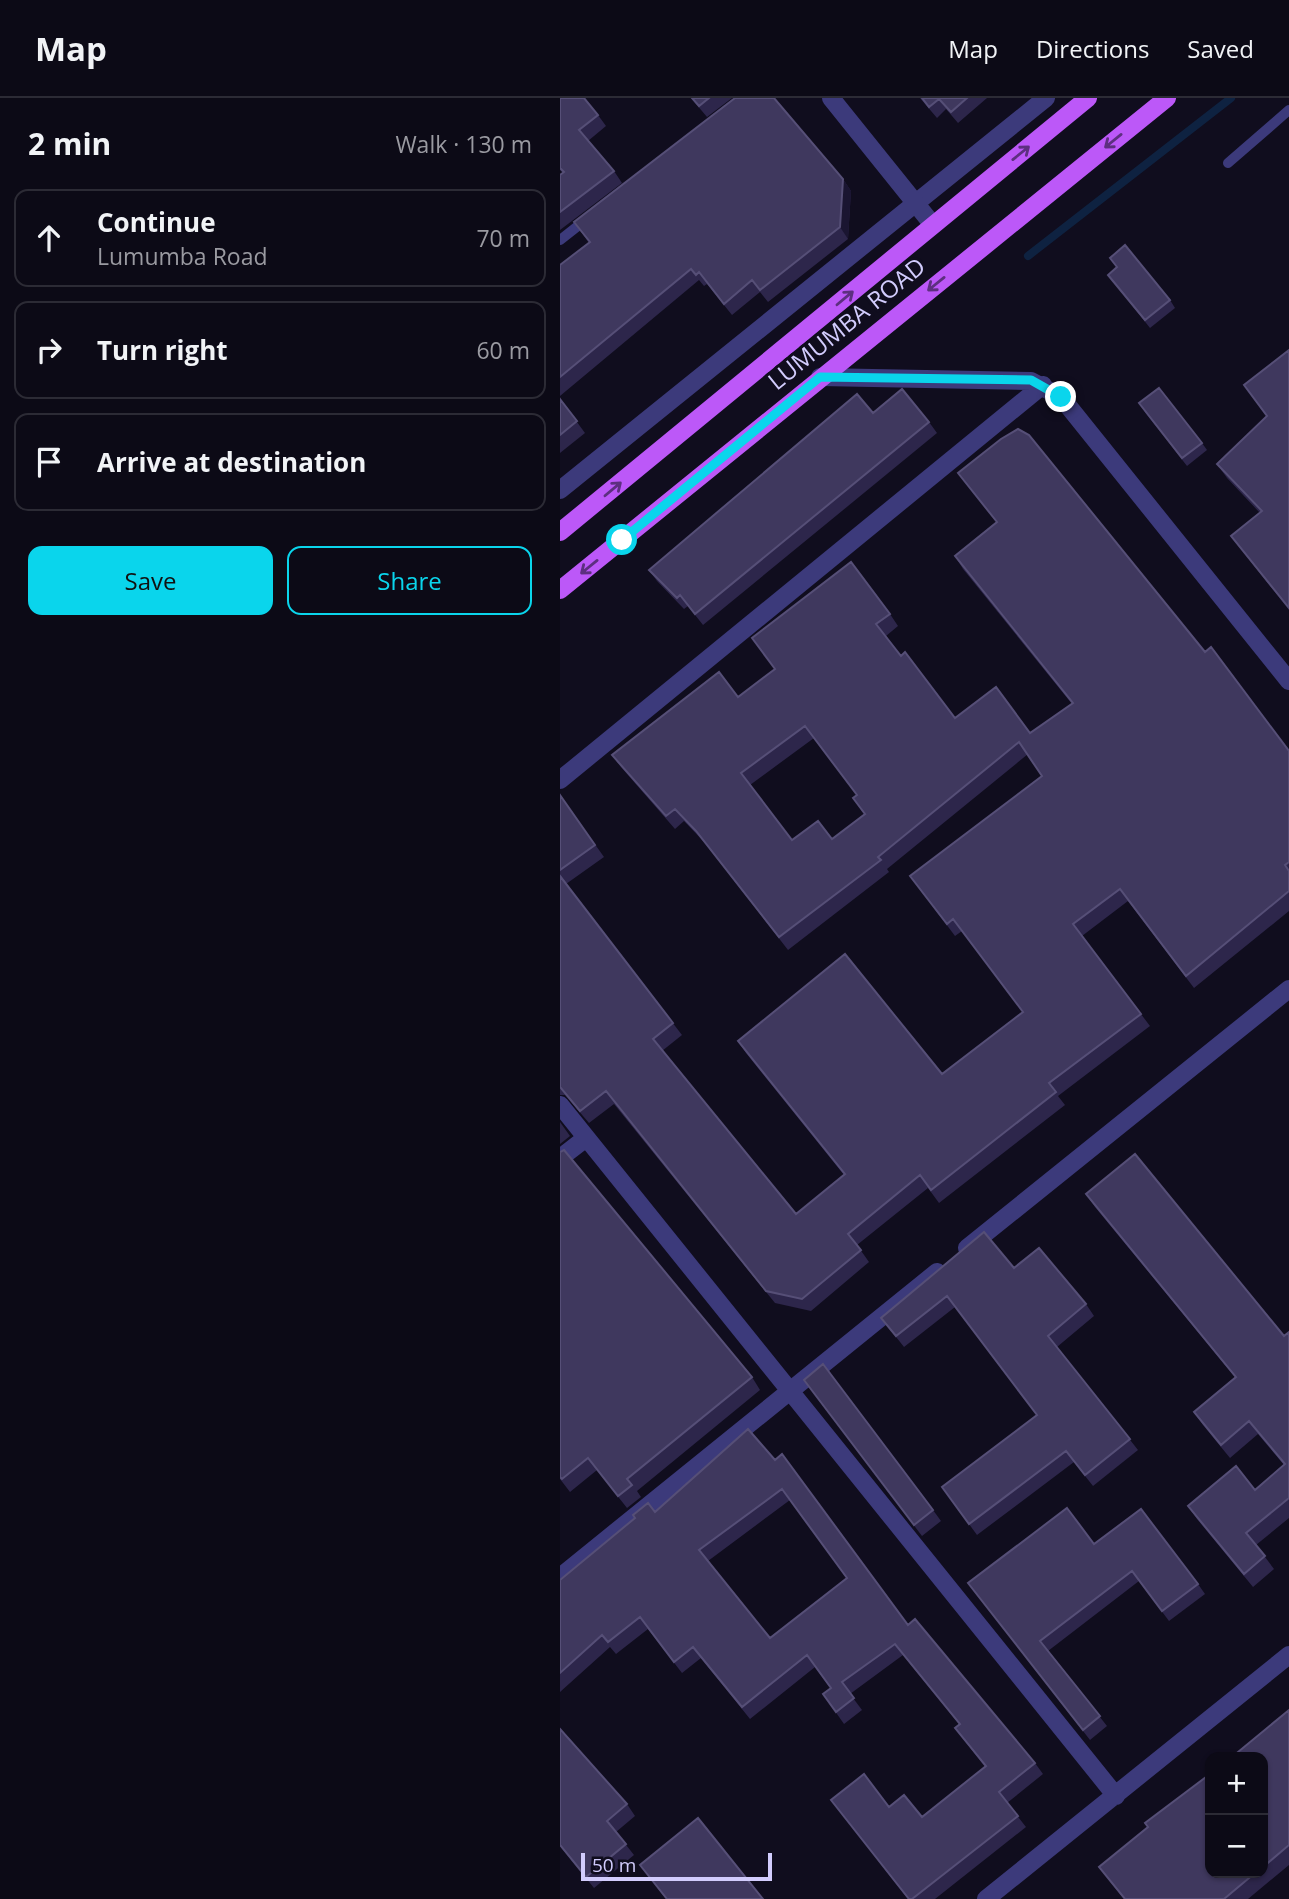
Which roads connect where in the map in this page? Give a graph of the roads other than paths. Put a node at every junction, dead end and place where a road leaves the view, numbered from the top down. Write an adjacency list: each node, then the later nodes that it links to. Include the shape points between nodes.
1 (831, 98): 7 (street)
2 (1046, 98): 7 (street)
3 (1088, 98): 9 (main road, LUMUMBA ROAD, one-way to 3)
4 (1167, 98): 11 (main road, LUMUMBA ROAD, one-way to 11)
5 (1289, 110): 6 (lane)
6 (1228, 163)
7 (915, 202): 9 (street); 13 (street)
8 (593, 215): 10 (lane)
9 (933, 225): 14 (main road, LUMUMBA ROAD, one-way to 9)
10 (560, 240)
11 (820, 377): 12 (street, via 1031,380); 15 (main road, LUMUMBA ROAD, one-way to 15)
12 (1043, 385): 16 (street, via 1061,397); 17 (street)
13 (560, 490)
14 (560, 532)
15 (560, 590)
16 (1289, 681)
17 (560, 780)
18 (1289, 989): 22 (street)
19 (560, 1105): 20 (street)
20 (586, 1138): 21 (street); 22 (street)
21 (560, 1158)
22 (788, 1391): 23 (street); 25 (street)
23 (560, 1577)
24 (1289, 1656): 25 (street)
25 (1116, 1796): 26 (street)
26 (986, 1899)

